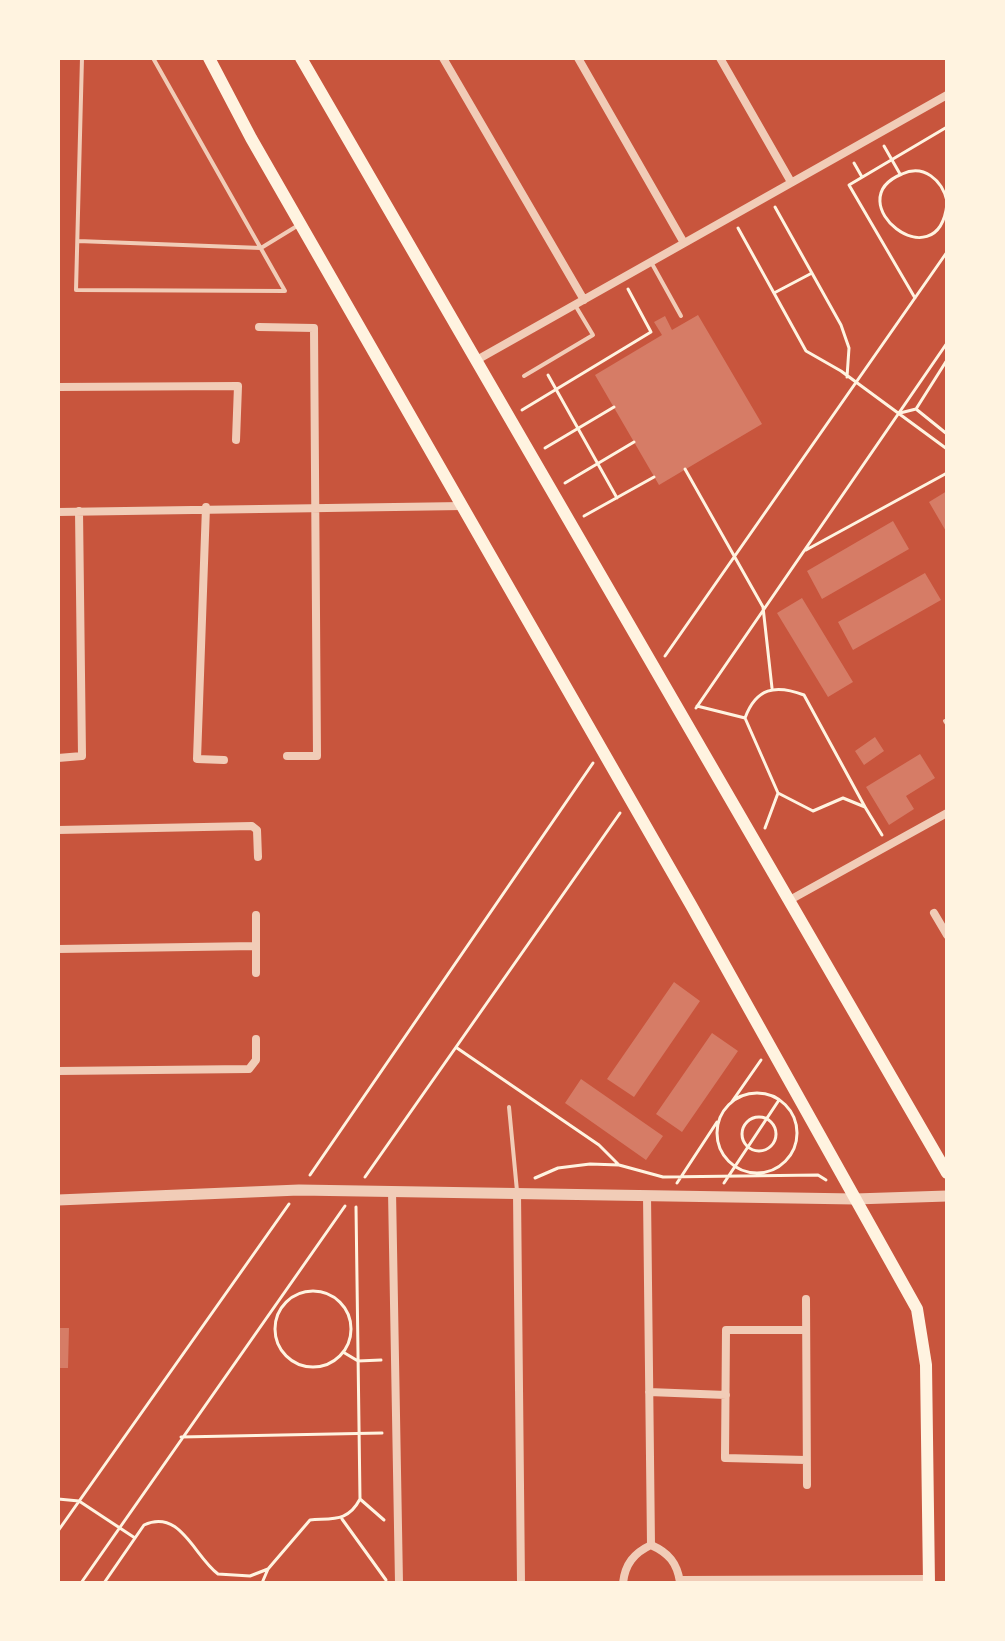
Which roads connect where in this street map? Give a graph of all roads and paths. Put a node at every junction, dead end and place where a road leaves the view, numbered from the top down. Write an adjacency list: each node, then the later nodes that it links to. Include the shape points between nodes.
1 (82, 58): 22 (lane)
2 (153, 58): 24 (lane)
3 (209, 58): 20 (main road)
4 (301, 58): 36 (main road)
5 (443, 58): 31 (street)
6 (578, 58): 23 (street)
7 (720, 58): 13 (street)
8 (947, 95): 10 (street)
9 (945, 129): 11 (path)
10 (877, 134): 11 (path); 13 (street)
11 (891, 160): 12 (path); 21 (path, via 849,185)
12 (900, 174): 15 (path, via 931,175); 19 (path, via 884,189)
13 (791, 182): 16 (street)
14 (947, 185): 15 (path)
15 (945, 191): 17 (path)
16 (769, 195): 18 (street); 27 (path)
17 (947, 203): 19 (path, via 941,223 924,236 902,235)
18 (731, 216): 23 (street); 29 (path)
19 (886, 221): 21 (path)
20 (301, 225): 24 (lane); 59 (main road)
21 (875, 230): 30 (path)
22 (78, 241): 24 (lane); 24 (lane, via 76,290 285,291)
23 (684, 243): 26 (street)
24 (261, 248)
25 (947, 252): 30 (path)
26 (651, 262): 28 (street); 32 (lane)
27 (812, 273): 29 (path); 39 (path, via 849,348)
28 (623, 278): 31 (street); 42 (path, via 651,332)
29 (774, 293): 39 (path, via 806,351)
30 (915, 298): 40 (path)
31 (579, 302): 36 (street); 37 (lane, via 593,335)
32 (681, 316)
33 (259, 327): 61 (street, via 314,328)
34 (947, 343): 45 (path)
35 (947, 360): 44 (path)
36 (475, 361): 46 (main road)
37 (542, 364): 38 (lane); 42 (path)
38 (524, 376)
39 (847, 377): 40 (path)
40 (855, 383): 45 (path); 66 (path)
41 (58, 387): 49 (street, via 238,386)
42 (556, 389): 46 (path); 47 (path)
43 (614, 407): 47 (path)
44 (916, 409): 45 (path); 48 (path)
45 (899, 413): 51 (path); 65 (path)
46 (508, 418): 52 (main road)
47 (578, 428): 52 (path); 53 (path)
48 (947, 434)
49 (236, 440)
50 (634, 442): 53 (path)
51 (947, 449)
52 (530, 457): 57 (main road)
53 (597, 463): 57 (path); 58 (path)
54 (685, 469): 66 (path)
55 (947, 473): 65 (path)
56 (654, 477): 58 (path)
57 (550, 491): 64 (main road)
58 (617, 498): 64 (path)
59 (462, 506): 61 (street); 74 (main road)
60 (206, 507): 61 (street); 62 (street); 77 (street, via 197,759)
61 (314, 507): 75 (street, via 317,756)
62 (79, 511): 63 (street); 76 (street, via 82,756)
63 (58, 512)
64 (569, 524): 68 (main road)
65 (803, 552): 67 (path)
66 (736, 554): 67 (path); 68 (path)
67 (763, 607): 69 (path); 71 (path)
68 (654, 672): 70 (main road)
69 (772, 688): 72 (path, via 750,703); 80 (path, via 804,695)
70 (670, 699): 71 (path); 73 (main road)
71 (697, 706): 72 (path); 73 (path)
72 (745, 718): 78 (path)
73 (685, 724): 84 (main road)
74 (602, 750): 79 (main road); 110 (path)
75 (287, 756)
76 (58, 758)
77 (224, 760)
78 (778, 793): 80 (path, via 813,811 843,798); 84 (path)
79 (630, 799): 94 (main road); 95 (path)
80 (865, 807): 83 (path)
81 (947, 813): 83 (street)
82 (58, 830): 85 (street, via 252,826 257,830)
83 (888, 846): 86 (street)
84 (757, 848): 86 (main road)
85 (258, 857)
86 (788, 901): 106 (main road)
87 (934, 913): 89 (street)
88 (256, 915): 90 (street)
89 (947, 935)
90 (256, 946): 91 (street); 92 (street)
91 (58, 949)
92 (256, 973)
93 (256, 1039): 96 (street, via 256,1060 249,1069)
94 (770, 1047): 97 (main road); 100 (path)
95 (456, 1048): 103 (path, via 599,1145); 111 (path)
96 (58, 1071)
97 (790, 1083): 98 (path); 118 (main road)
98 (779, 1100): 100 (path, via 760,1093 746,1095); 101 (path); 105 (path, via 793,1115 796,1142 782,1165)
99 (509, 1107): 113 (lane)
100 (724, 1112): 104 (path, via 720,1148); 108 (path)
101 (767, 1118): 102 (path); 102 (path, via 755,1117 743,1127); 102 (path, via 776,1129 775,1141 761,1152)
102 (748, 1147): 104 (path)
103 (619, 1165): 108 (path, via 663,1177); 113 (path, via 558,1168 532,1179)
104 (735, 1166): 105 (path); 107 (path)
105 (759, 1173): 107 (path); 109 (path, via 818,1175)
106 (947, 1173)
107 (730, 1174): 108 (path); 117 (path)
108 (681, 1176): 115 (path)
109 (830, 1183)
110 (299, 1190): 111 (street); 119 (street); 136 (path)
111 (356, 1191): 112 (street); 121 (path); 126 (path)
112 (392, 1191): 113 (street); 125 (street)
113 (517, 1193): 114 (street); 153 (street)
114 (647, 1195): 115 (street); 127 (street)
115 (668, 1196): 117 (street)
116 (947, 1196): 118 (street)
117 (715, 1197): 118 (street)
118 (855, 1199): 145 (main road, via 917,1309 926,1365)
119 (58, 1200)
120 (806, 1299): 123 (street)
121 (277, 1300): 122 (path); 131 (path)
122 (283, 1306): 124 (path, via 275,1330 285,1354 308,1366 333,1361); 124 (path, via 302,1292 336,1298 351,1329)
123 (806, 1330): 128 (street, via 726,1330); 132 (street)
124 (343, 1352): 126 (path)
125 (395, 1360): 126 (path); 129 (street)
126 (358, 1361): 130 (path)
127 (649, 1392): 128 (street); 142 (street)
128 (726, 1395): 132 (street, via 725,1458)
129 (396, 1432): 130 (path); 140 (street)
130 (359, 1433): 131 (path); 135 (path)
131 (181, 1437): 138 (path)
132 (806, 1460): 133 (street)
133 (807, 1485)
134 (58, 1499): 136 (path)
135 (360, 1499): 137 (path); 140 (path)
136 (79, 1501): 138 (path); 139 (path)
137 (342, 1519): 143 (path, via 310,1520); 151 (path)
138 (119, 1527): 141 (path); 147 (path)
139 (58, 1531)
140 (398, 1531): 152 (street)
141 (135, 1538): 144 (path, via 154,1520 173,1523); 148 (path)
142 (651, 1545): 146 (street, via 675,1563); 154 (street, via 629,1561)
143 (268, 1569): 144 (path, via 250,1576); 150 (path)
144 (218, 1574): 149 (path)
145 (929, 1581): 146 (street)
146 (681, 1582)
147 (81, 1583)
148 (104, 1583)
149 (220, 1583)
150 (262, 1583)
151 (388, 1583)
152 (399, 1583)
153 (521, 1583)
154 (623, 1583)

